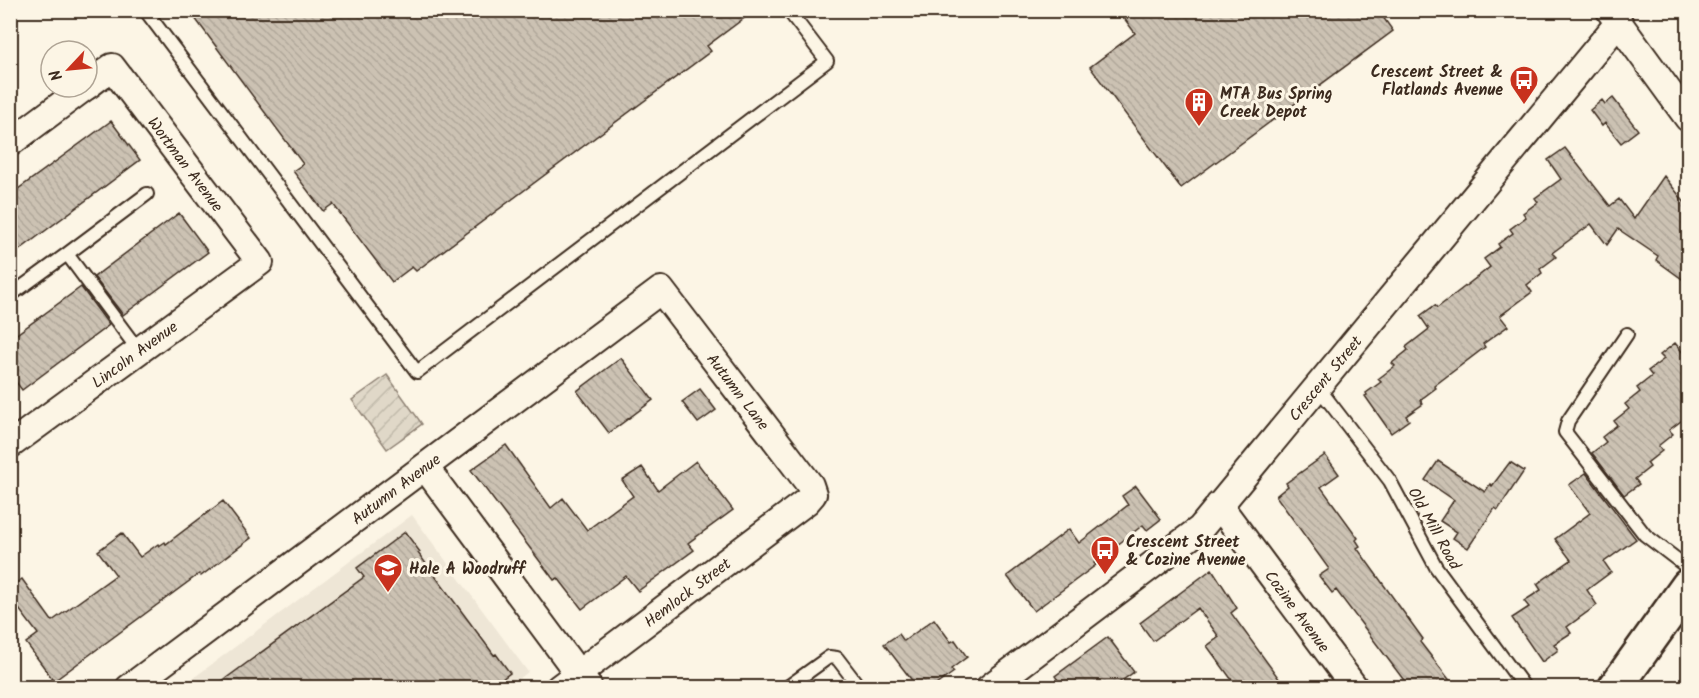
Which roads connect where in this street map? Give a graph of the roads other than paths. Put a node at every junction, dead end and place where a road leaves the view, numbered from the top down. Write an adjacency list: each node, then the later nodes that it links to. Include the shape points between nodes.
1 (145, 10): 2 (lane, via 417,372 827,61)
2 (789, 10)
3 (1614, 16): 6 (street); 15 (street, Crescent Street)
4 (99, 76): 10 (street, Wortman Avenue, via 112,67)
5 (68, 99): 7 (street)
6 (1689, 118)
7 (10, 142)
8 (147, 194): 9 (lane)
9 (67, 254): 12 (lane); 14 (lane)
10 (260, 262): 14 (street, Lincoln Avenue)
11 (661, 290): 17 (street, Autumn Avenue); 18 (street, Autumn Lane)
12 (10, 293)
13 (1627, 334): 20 (lane, via 1568,421 1565,432 1645,534)
14 (139, 351): 16 (street, Lincoln Avenue)
15 (1317, 386): 19 (street, Crescent Street); 28 (lane, Old Mill Road, via 1390,481 1436,567)
16 (10, 445)
17 (425, 467): 22 (street); 23 (street, Autumn Avenue)
18 (813, 494): 22 (street, Hemlock Street)
19 (1219, 505): 26 (street, Crescent Street, via 1200,529); 27 (street, Cozine Avenue)
20 (1689, 568)
21 (1689, 586): 29 (main road)
22 (576, 683)
23 (129, 687)
24 (786, 687): 25 (lane, via 829,657 837,658)
25 (860, 687)
26 (989, 687)
27 (1355, 687)
28 (1525, 687)
29 (1615, 687)

